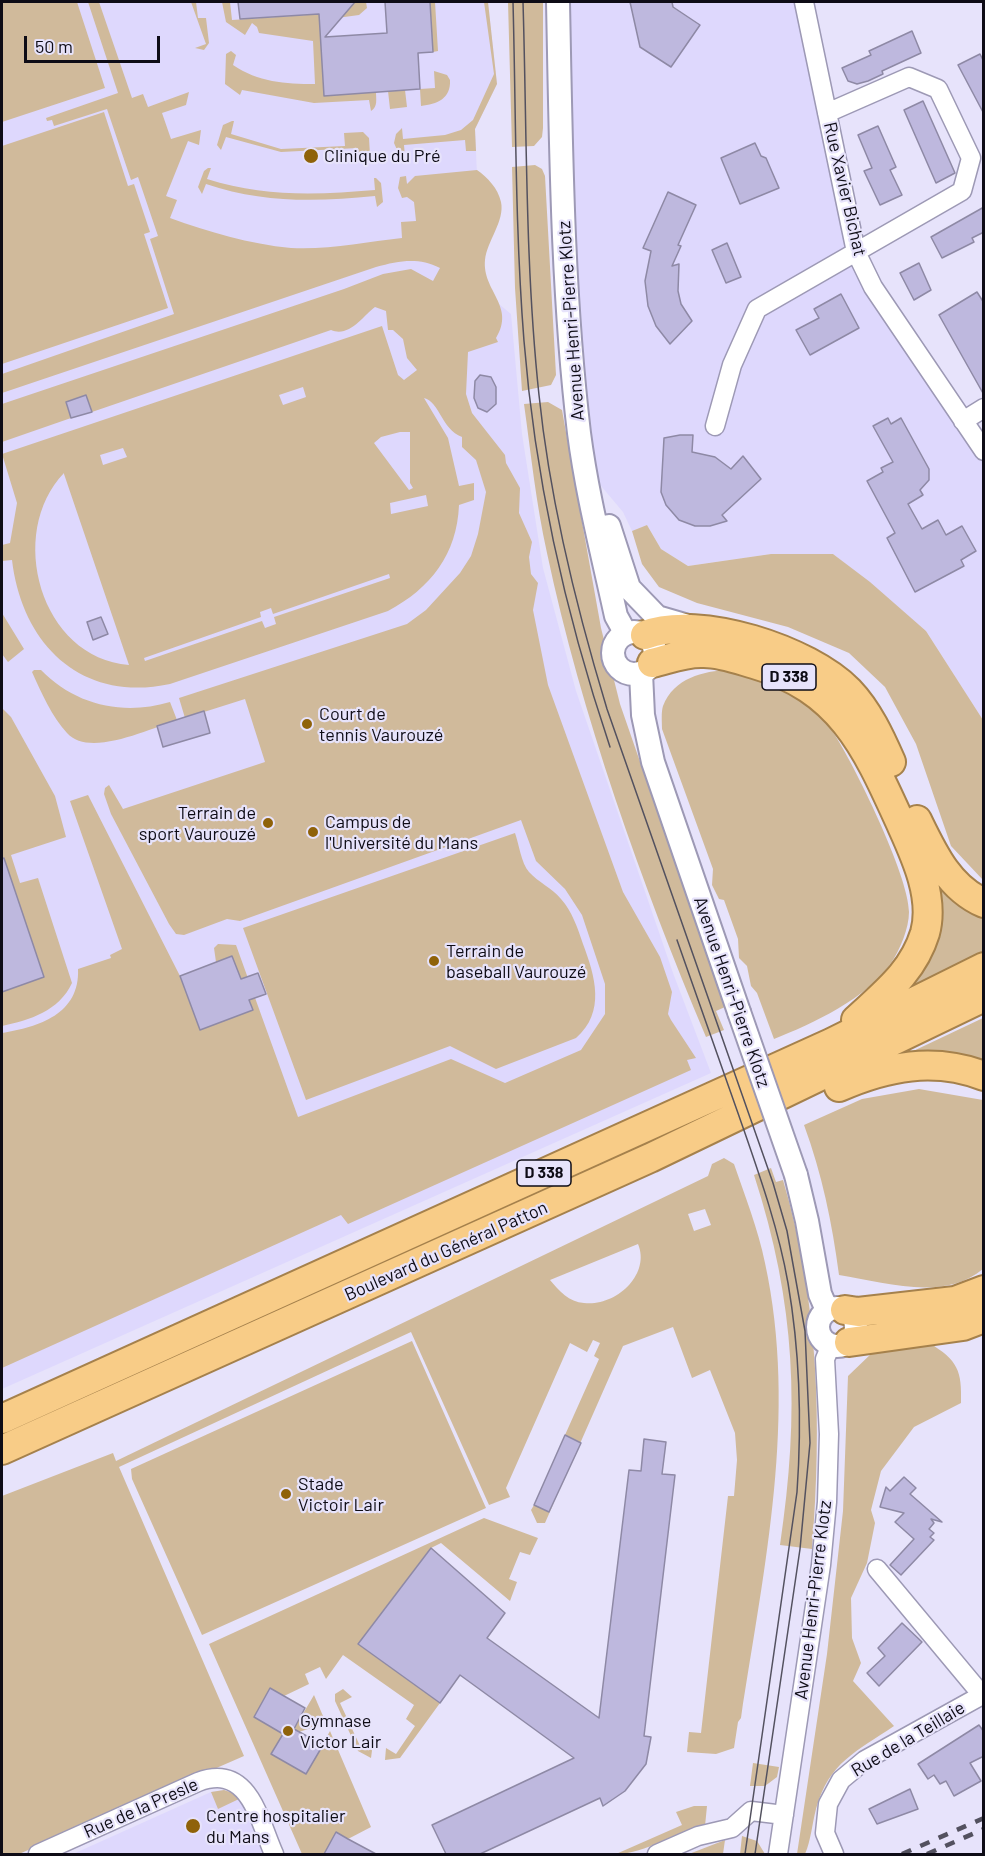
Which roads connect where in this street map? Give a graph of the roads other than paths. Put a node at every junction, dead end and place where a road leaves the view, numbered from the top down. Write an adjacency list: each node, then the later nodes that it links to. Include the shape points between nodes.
1 (558, 2): 9 (street, Avenue Henri-Pierre Klotz, via 563,249)
2 (804, 2): 3 (street, Rue Xavier Bichat)
3 (827, 113): 4 (street, Rue Xavier Bichat); 4 (street, via 909,77 938,89 971,158 962,191)
4 (856, 252): 6 (street, Rue Xavier Bichat, via 873,287); 7 (street, via 757,309 732,365)
5 (984, 408): 6 (street)
6 (963, 421): 8 (street, Rue Xavier Bichat)
7 (715, 426)
8 (984, 451)
9 (585, 467): 10 (street, via 616,542 628,588 657,617); 11 (street, Avenue Henri-Pierre Klotz, via 616,616)
10 (704, 632): 11 (highway); 13 (highway, D 338, via 736,636 791,654 828,673 849,692 878,734 938,860 965,893)
11 (635, 635): 12 (street, Avenue Henri-Pierre Klotz, via 655,650); 12 (street, via 614,647 614,659 623,671)
12 (647, 668): 16 (highway, D 338, via 676,655 702,652 776,670 814,690 836,709 860,741 881,781 925,884 925,931 906,973); 20 (street, Avenue Henri-Pierre Klotz, bridge, via 643,715 653,762 796,1175 820,1294)
13 (984, 903)
14 (984, 968): 16 (highway, Boulevard du Général Patton / D 338)
15 (984, 997): 18 (highway, Boulevard du Général Patton / D 338)
16 (831, 1043): 23 (highway, Boulevard du Général Patton / D 338)
17 (984, 1076): 18 (highway, D 338, via 961,1068 919,1064 872,1072 694,1151)
18 (650, 1158): 24 (highway, Boulevard du Général Patton / D 338)
19 (984, 1290): 20 (highway, via 955,1301 858,1312)
20 (836, 1310): 22 (street, Avenue Henri-Pierre Klotz, via 856,1324 853,1337); 22 (street, via 818,1326 821,1338)
21 (984, 1318): 22 (highway, via 963,1326)
22 (840, 1344): 27 (street, Avenue Henri-Pierre Klotz, via 825,1359 829,1434 822,1554)
23 (2, 1419)
24 (2, 1450)
25 (877, 1569): 26 (street)
26 (983, 1694): 28 (street, Rue de la Teillaie, via 865,1760 841,1780 828,1804 825,1833)
27 (784, 1815): 31 (street, via 752,1811 732,1828 698,1836); 32 (street, Avenue Henri-Pierre Klotz)
28 (833, 1852)
29 (38, 1854): 30 (street, Rue de la Presle, via 198,1782 222,1778 235,1781 245,1790)
30 (274, 1854)
31 (657, 1854)
32 (778, 1854)

